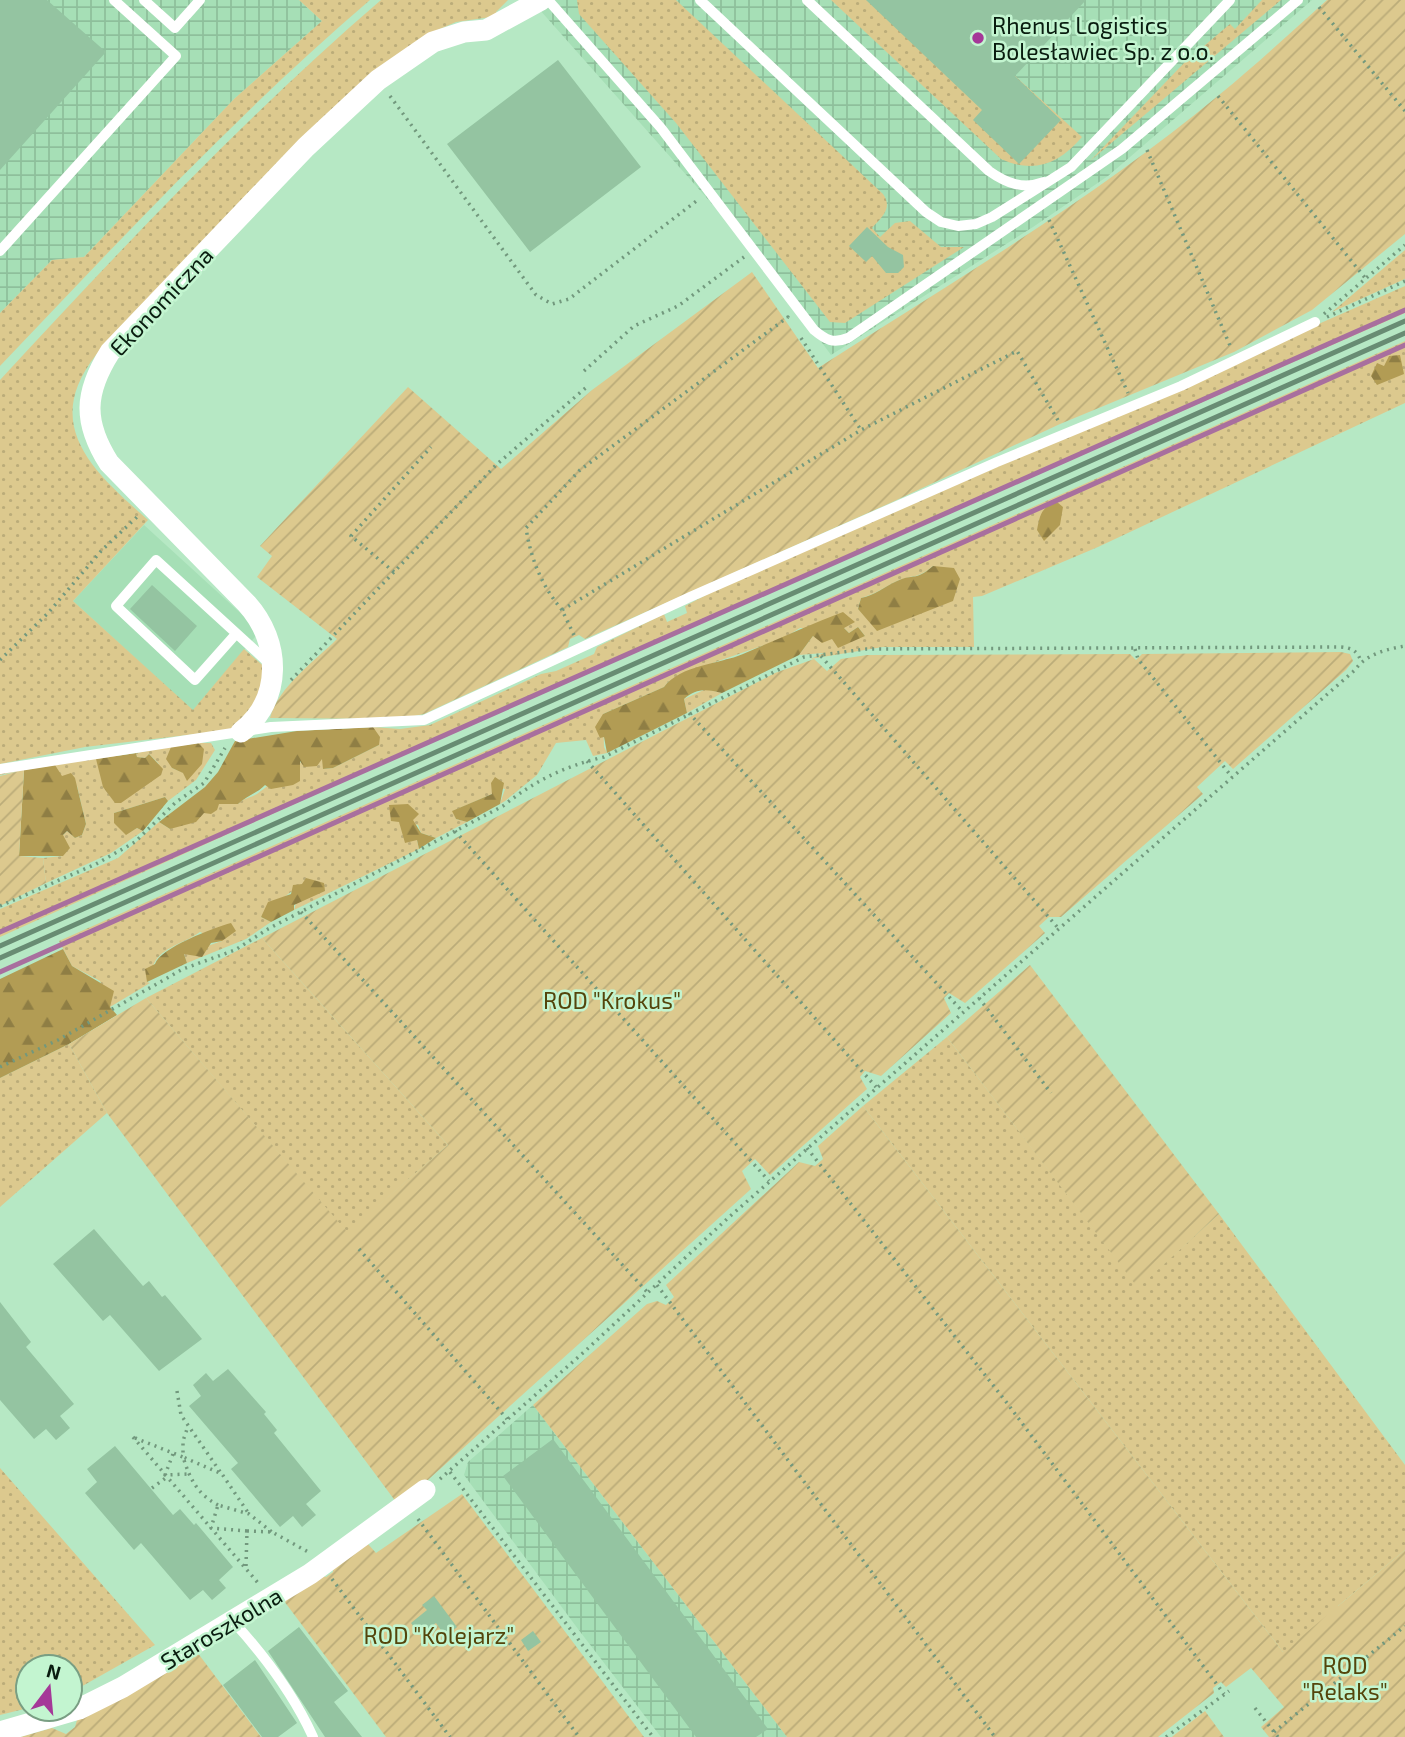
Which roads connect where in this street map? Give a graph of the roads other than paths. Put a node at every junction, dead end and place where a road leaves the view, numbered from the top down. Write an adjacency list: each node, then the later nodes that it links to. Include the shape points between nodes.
1 (114, 0): 11 (lane, via 176,56)
2 (144, 0): 3 (lane, via 175,28)
3 (200, 0)
4 (541, 0): 14 (street, Ekonomiczna, via 486,30 433,42 378,80 306,147 110,352 97,373 89,414 97,445 123,481 260,620)
5 (548, 0): 9 (lane, via 711,190 814,330 837,342 1122,149)
6 (700, 0): 10 (lane, via 941,222 976,225)
7 (807, 0): 10 (lane, via 989,172 1022,186)
8 (1230, 0): 10 (lane, via 1071,167)
9 (1298, 0)
10 (1056, 177)
11 (0, 251)
12 (1315, 322): 15 (lane, via 690,597 424,720 271,727)
13 (235, 635): 13 (lane, via 156,560 116,606 195,680); 14 (lane)
14 (273, 665): 15 (street, Ekonomiczna, via 272,689 265,706)
15 (237, 733): 16 (lane)
16 (0, 769)
17 (425, 1490): 18 (street, Staroszkolna)
18 (232, 1619): 19 (street, Staroszkolna, via 79,1709); 20 (lane, via 303,1714)
19 (0, 1732)
20 (313, 1737)

